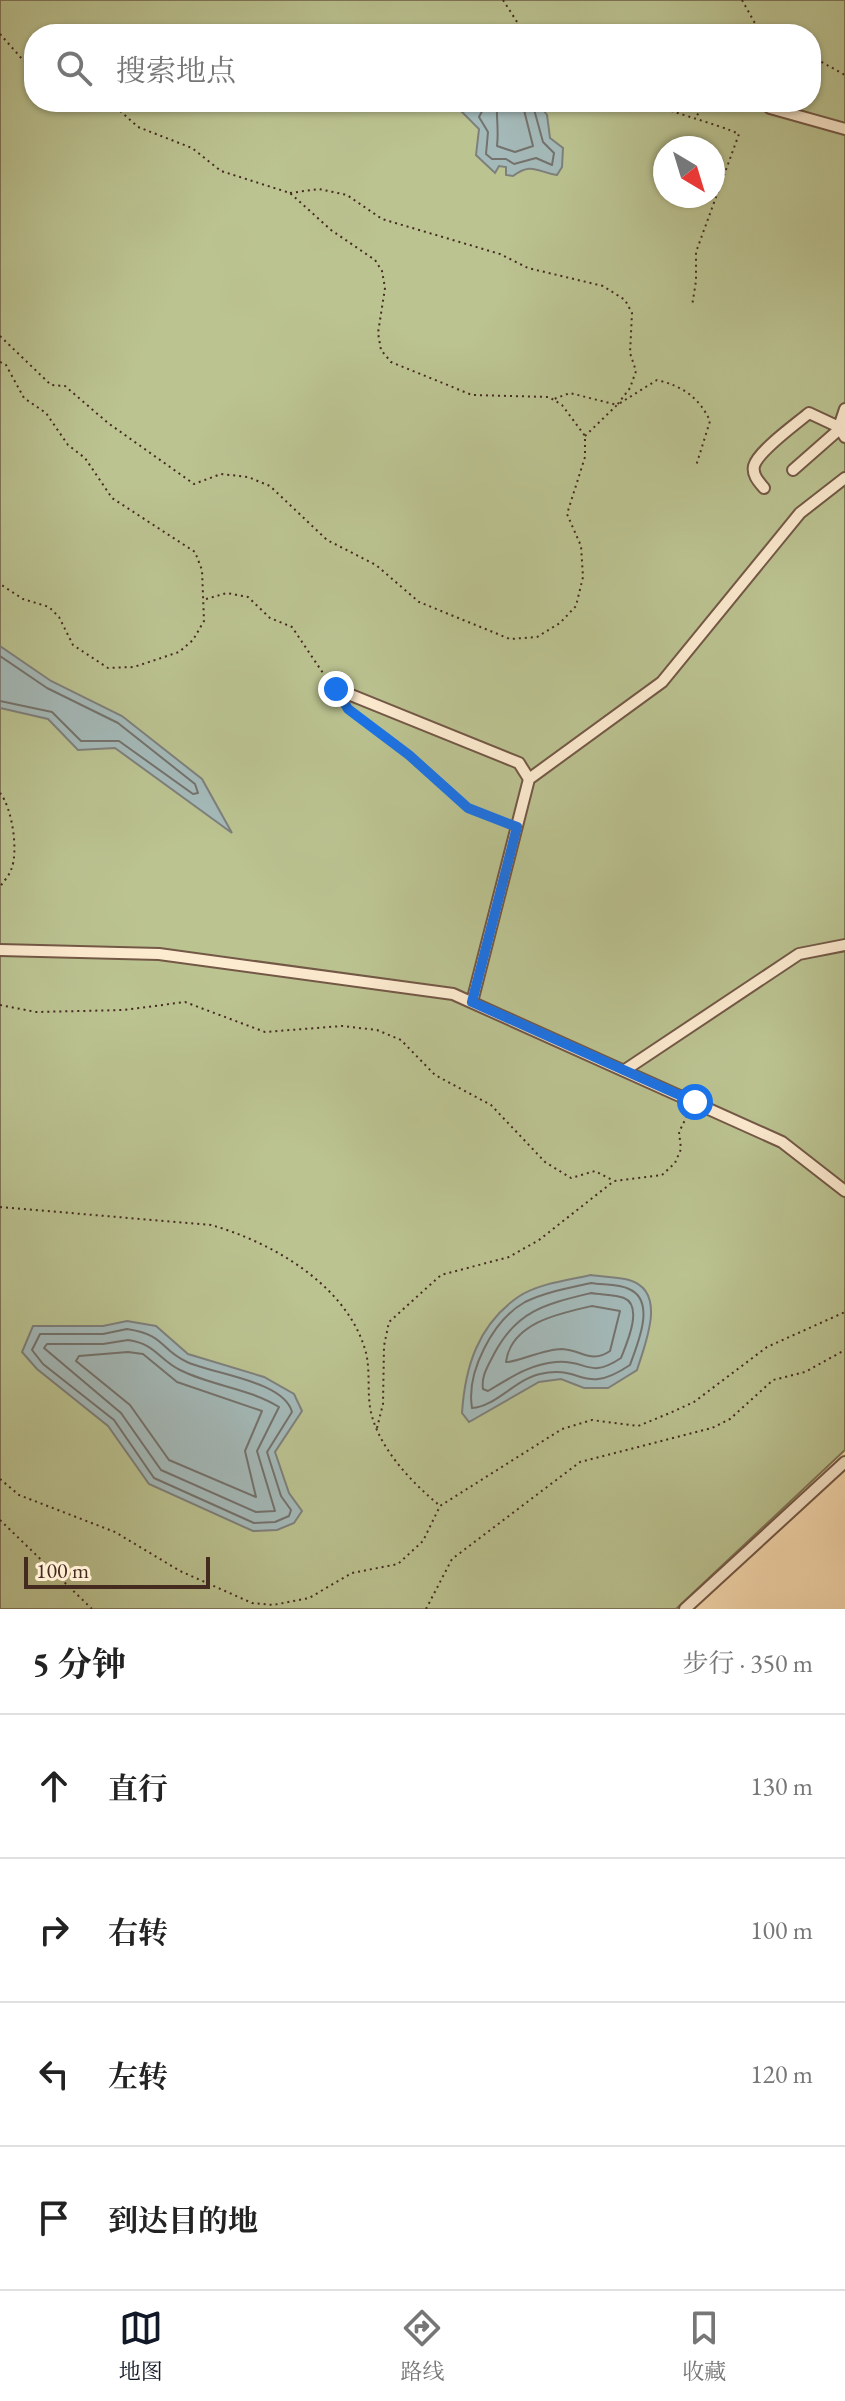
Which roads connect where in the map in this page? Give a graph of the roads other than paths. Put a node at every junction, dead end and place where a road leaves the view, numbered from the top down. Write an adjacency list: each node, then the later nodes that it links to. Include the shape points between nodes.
1 (784, 112): 2 (street)
2 (845, 129)
3 (845, 409): 4 (street)
4 (843, 430): 5 (street); 7 (street, via 809,413 754,466)
5 (793, 470)
6 (845, 478): 9 (street, via 800,513 662,682)
7 (764, 488)
8 (336, 689): 9 (street, via 519,763)
9 (529, 779): 12 (street)
10 (845, 945): 13 (street, via 799,954)
11 (0, 950): 12 (street, via 159,954 453,994)
12 (472, 1002): 13 (street)
13 (625, 1070): 14 (street, via 782,1142)
14 (845, 1191)
15 (845, 1462): 16 (street)
16 (685, 1609)

